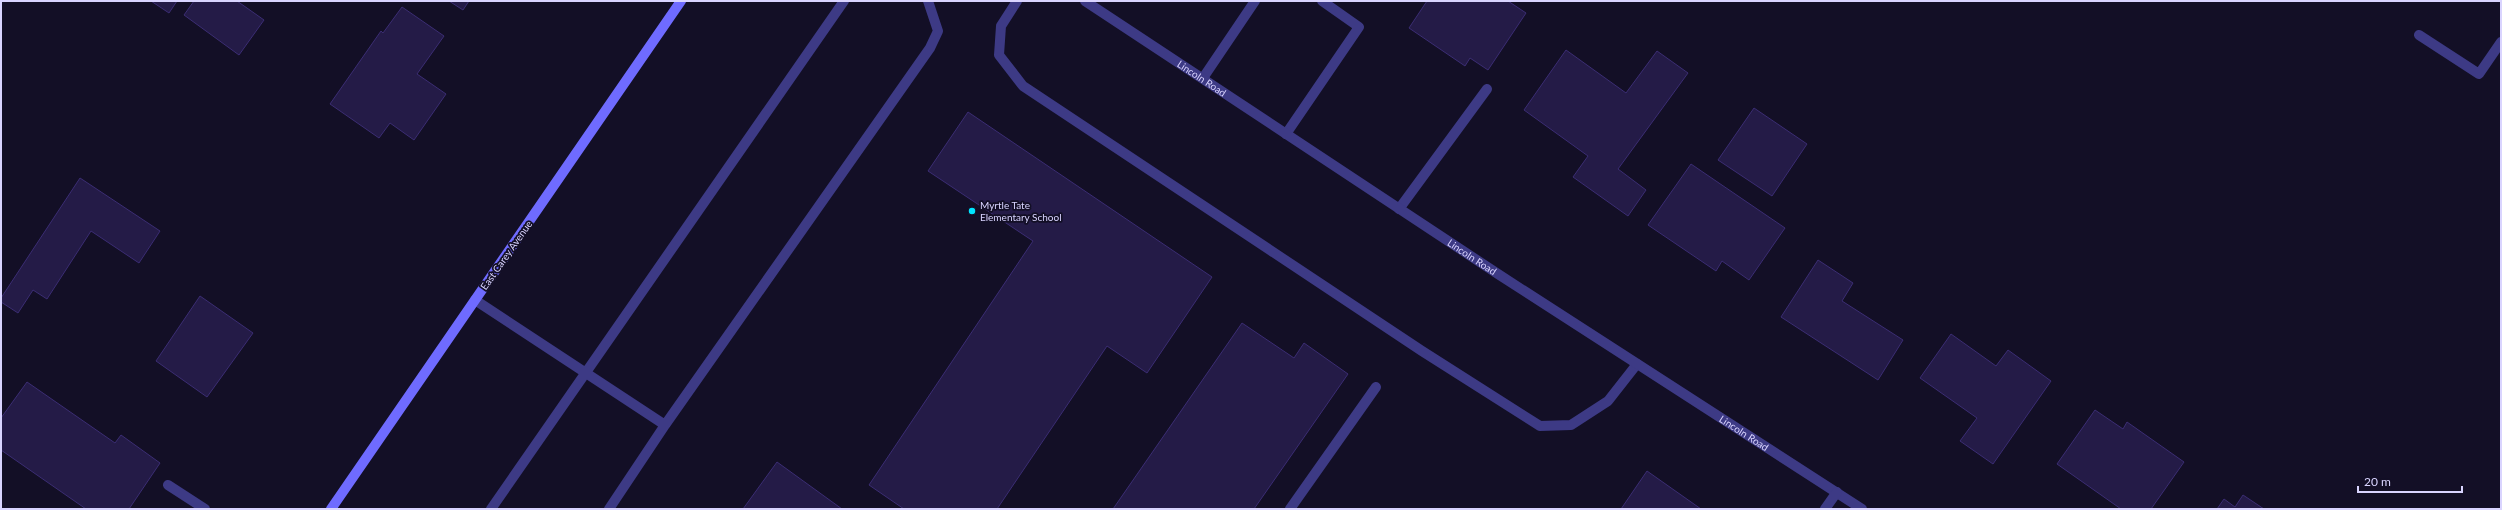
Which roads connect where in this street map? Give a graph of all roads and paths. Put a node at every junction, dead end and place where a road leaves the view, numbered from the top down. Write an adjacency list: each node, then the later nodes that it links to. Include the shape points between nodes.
1 (681, 1): 14 (main road, East Carey Avenue)
2 (844, 1): 16 (street)
3 (928, 1): 18 (street, via 938,31 930,48)
4 (1017, 1): 15 (street, via 1001,26 998,55 1023,86 1422,351 1540,426 1571,425 1608,401)
5 (1085, 1): 10 (street, Lincoln Road)
6 (1255, 1): 10 (street)
7 (1322, 1): 12 (street, via 1359,27)
8 (2419, 35): 9 (street, via 2479,74)
9 (2501, 42)
10 (1203, 78): 12 (street, Lincoln Road)
11 (1487, 89): 13 (street)
12 (1286, 134): 13 (street, Lincoln Road)
13 (1399, 209): 15 (street, Lincoln Road)
14 (475, 300): 16 (street); 22 (main road, East Carey Avenue)
15 (1637, 364): 20 (street, Lincoln Road)
16 (586, 372): 18 (street); 23 (street)
17 (1376, 386): 25 (street)
18 (665, 425): 24 (street)
19 (168, 485): 21 (street)
20 (1836, 492): 26 (street); 27 (street, Lincoln Road)
21 (205, 509)
22 (331, 509)
23 (491, 509)
24 (609, 509)
25 (1290, 509)
26 (1825, 509)
27 (1862, 509)

